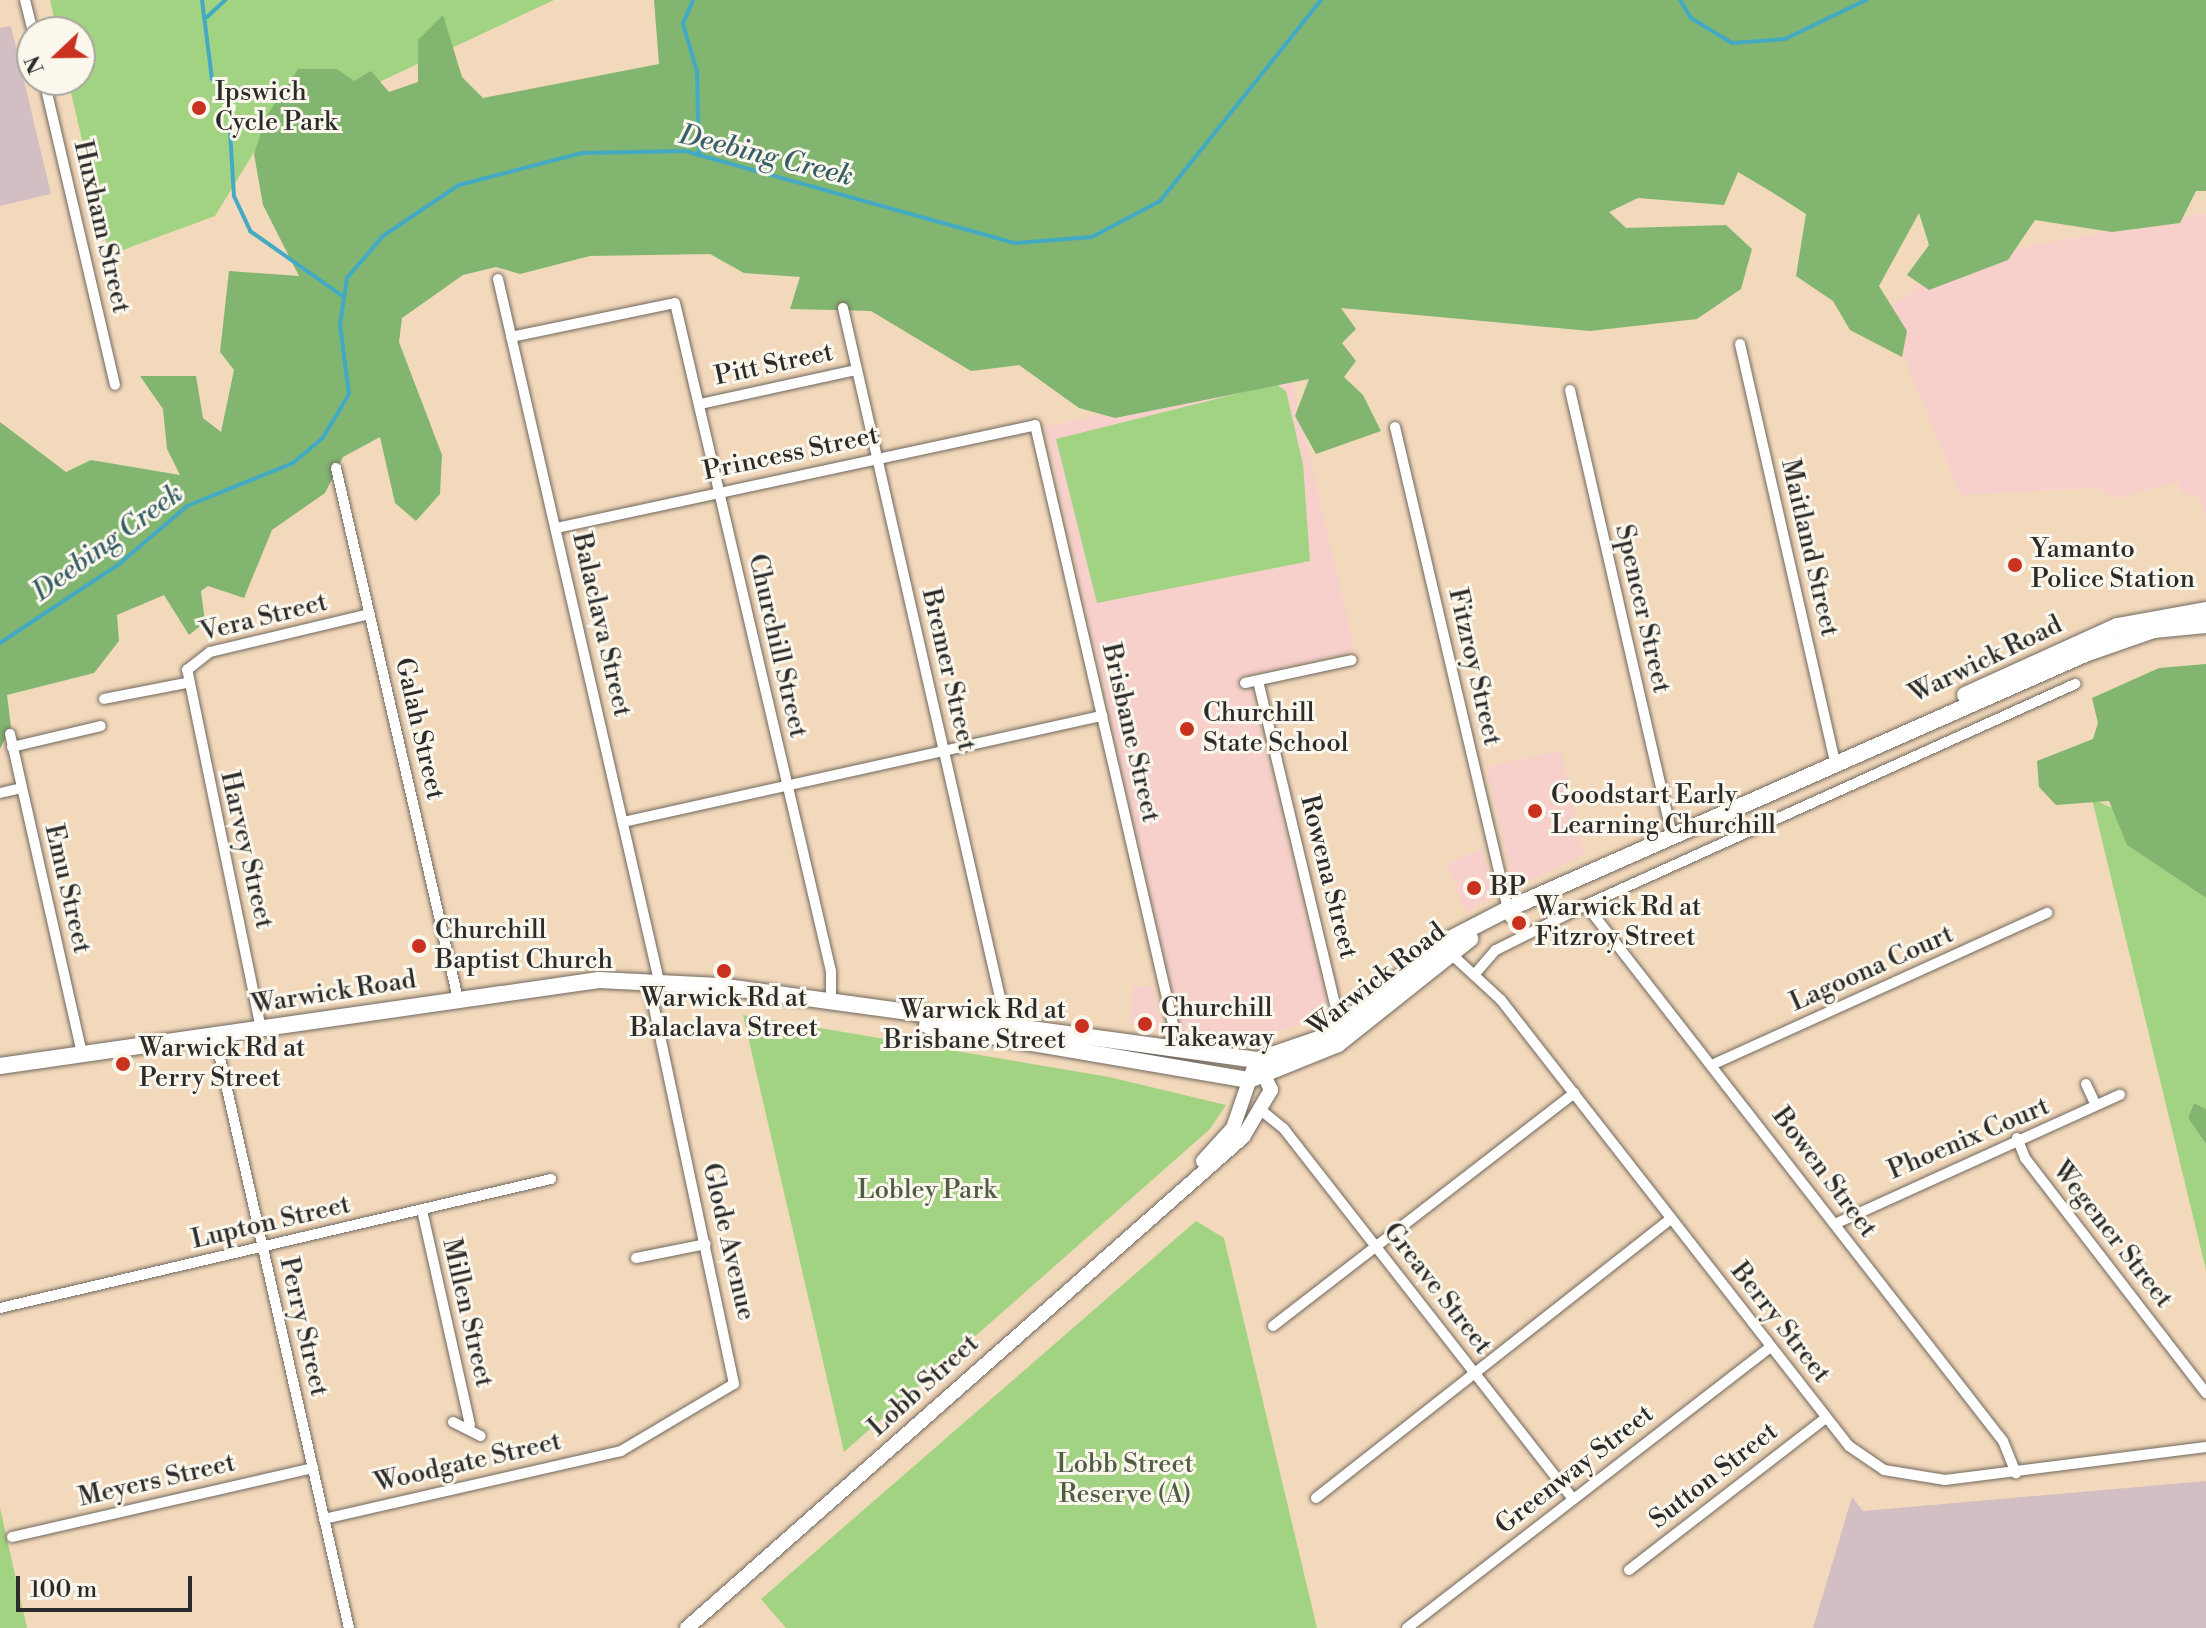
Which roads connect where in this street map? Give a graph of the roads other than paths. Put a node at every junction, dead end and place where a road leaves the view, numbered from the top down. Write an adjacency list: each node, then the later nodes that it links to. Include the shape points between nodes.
1 (48, 96): 7 (street, Huxham Street)
2 (498, 279): 4 (street, Balaclava Street)
3 (843, 308): 6 (street, Bremer Street)
4 (511, 337): 9 (street, Churchill Street, via 670,302); 15 (street, Balaclava Street)
5 (1740, 344): 31 (street, Maitland Street)
6 (856, 370): 9 (street, Pitt Street); 12 (street, Bremer Street)
7 (115, 385)
8 (1570, 390): 36 (street, Spencer Street)
9 (700, 404): 14 (street, Churchill Street)
10 (1035, 425): 12 (street, Princess Street); 25 (street, Brisbane Street)
11 (1395, 427): 38 (street, Fitzroy Street)
12 (876, 458): 14 (street, Princess Street); 30 (street, Bremer Street)
13 (336, 468): 17 (street, Galah Street)
14 (720, 492): 15 (street, Princess Street); 32 (street, Churchill Street)
15 (556, 528): 35 (street, Balaclava Street)
16 (2206, 610): 28 (main road, Warwick Road, via 2154,616 2086,638)
17 (370, 614): 21 (street, Vera Street, via 198,656); 43 (street, Galah Street)
18 (2206, 625): 28 (main road, Warwick Road, via 2110,643)
19 (1352, 660): 20 (street)
20 (1258, 681): 22 (street); 45 (street, Rowena Street)
21 (186, 683): 24 (street); 46 (street, Harvey Street)
22 (1245, 683)
23 (2075, 684): 37 (street, Warwick Road)
24 (104, 699)
25 (1102, 716): 30 (street); 49 (street, Brisbane Street, via 1173,1024)
26 (101, 726): 29 (street)
27 (10, 734): 29 (street, Emu Street)
28 (1882, 739): 31 (main road, Warwick Road)
29 (12, 747): 33 (street, Emu Street)
30 (944, 751): 32 (street); 48 (street, Bremer Street)
31 (1835, 761): 36 (main road, Warwick Road)
32 (786, 786): 35 (street); 44 (street, Churchill Street, via 831,971)
33 (21, 788): 34 (street); 50 (street, Emu Street)
34 (0, 793)
35 (623, 822): 42 (street, Balaclava Street)
36 (1672, 837): 38 (main road, Warwick Road)
37 (1586, 905): 41 (street, Warwick Road, via 1496,950); 52 (street, Bowen Street)
38 (1509, 913): 40 (main road, Warwick Road)
39 (2047, 913): 52 (street, Lagoona Court)
40 (1446, 948): 41 (street, Berry Street); 45 (main road, Warwick Road)
41 (1474, 975): 56 (street, Berry Street)
42 (653, 981): 43 (main road, Warwick Road); 44 (main road, Warwick Road); 66 (street, Glode Avenue)
43 (458, 999): 46 (main road, Warwick Road)
44 (831, 1004): 48 (main road, Warwick Road)
45 (1350, 1027): 51 (main road, Warwick Road); 54 (main road, Warwick Road)
46 (261, 1029): 47 (main road, Warwick Road)
47 (215, 1036): 50 (main road, Warwick Road); 68 (street, Perry Street)
48 (1007, 1036): 49 (main road, Warwick Road); 54 (main road, Warwick Road)
49 (1169, 1052): 51 (main road, Warwick Road)
50 (82, 1054): 53 (main road, Warwick Road)
51 (1257, 1060): 54 (main road, Lobb Street)
52 (1714, 1064): 65 (street, Bowen Street)
53 (0, 1066)
54 (1258, 1078): 59 (main road, Lobb Street, via 1271,1090); 61 (main road, Lobb Street, via 1233,1128)
55 (2086, 1084): 58 (street)
56 (1575, 1093): 64 (street, Berry Street); 67 (street)
57 (2120, 1095): 58 (street, Phoenix Court)
58 (2096, 1105): 60 (street, Phoenix Court)
59 (1262, 1111): 61 (main road, Lobb Street, via 1243,1137); 67 (street, Greave Street)
60 (2017, 1138): 65 (street, Phoenix Court); 74 (street, Wegener Street, via 2025,1158)
61 (1191, 1178): 90 (main road, Lobb Street)
62 (551, 1179): 63 (street, Lupton Street)
63 (422, 1210): 68 (street, Lupton Street); 77 (street, Millen Street)
64 (1671, 1219): 72 (street, Berry Street); 73 (street)
65 (1835, 1224): 82 (street, Bowen Street, via 2003,1441)
66 (706, 1244): 69 (street); 80 (street, Glode Avenue, via 734,1384)
67 (1376, 1246): 71 (street); 73 (street, Greave Street)
68 (262, 1247): 70 (street, Lupton Street); 81 (street, Perry Street)
69 (636, 1258)
70 (0, 1308)
71 (1273, 1326)
72 (1770, 1347): 75 (street, Berry Street); 84 (street, Greenway Street)
73 (1476, 1374): 83 (street); 84 (street, Greave Street)
74 (2206, 1393)
75 (1826, 1418): 82 (street, Berry Street, via 1884,1470 1945,1480); 87 (street, Sutton Street)
76 (453, 1422): 77 (street, Millen Street)
77 (470, 1425): 78 (street, Millen Street)
78 (481, 1436)
79 (2206, 1447): 82 (street, Berry Street)
80 (621, 1451): 85 (street, Woodgate Street)
81 (313, 1468): 85 (street, Perry Street); 86 (street, Meyers Street)
82 (2016, 1474)
83 (1316, 1498)
84 (1573, 1499): 88 (street, Greenway Street)
85 (324, 1519): 89 (street, Perry Street)
86 (12, 1537)
87 (1629, 1570)
88 (1422, 1616): 91 (street, Greenway Street); 92 (street)
89 (349, 1628)
90 (687, 1628)
91 (1407, 1628)
92 (1431, 1628)

